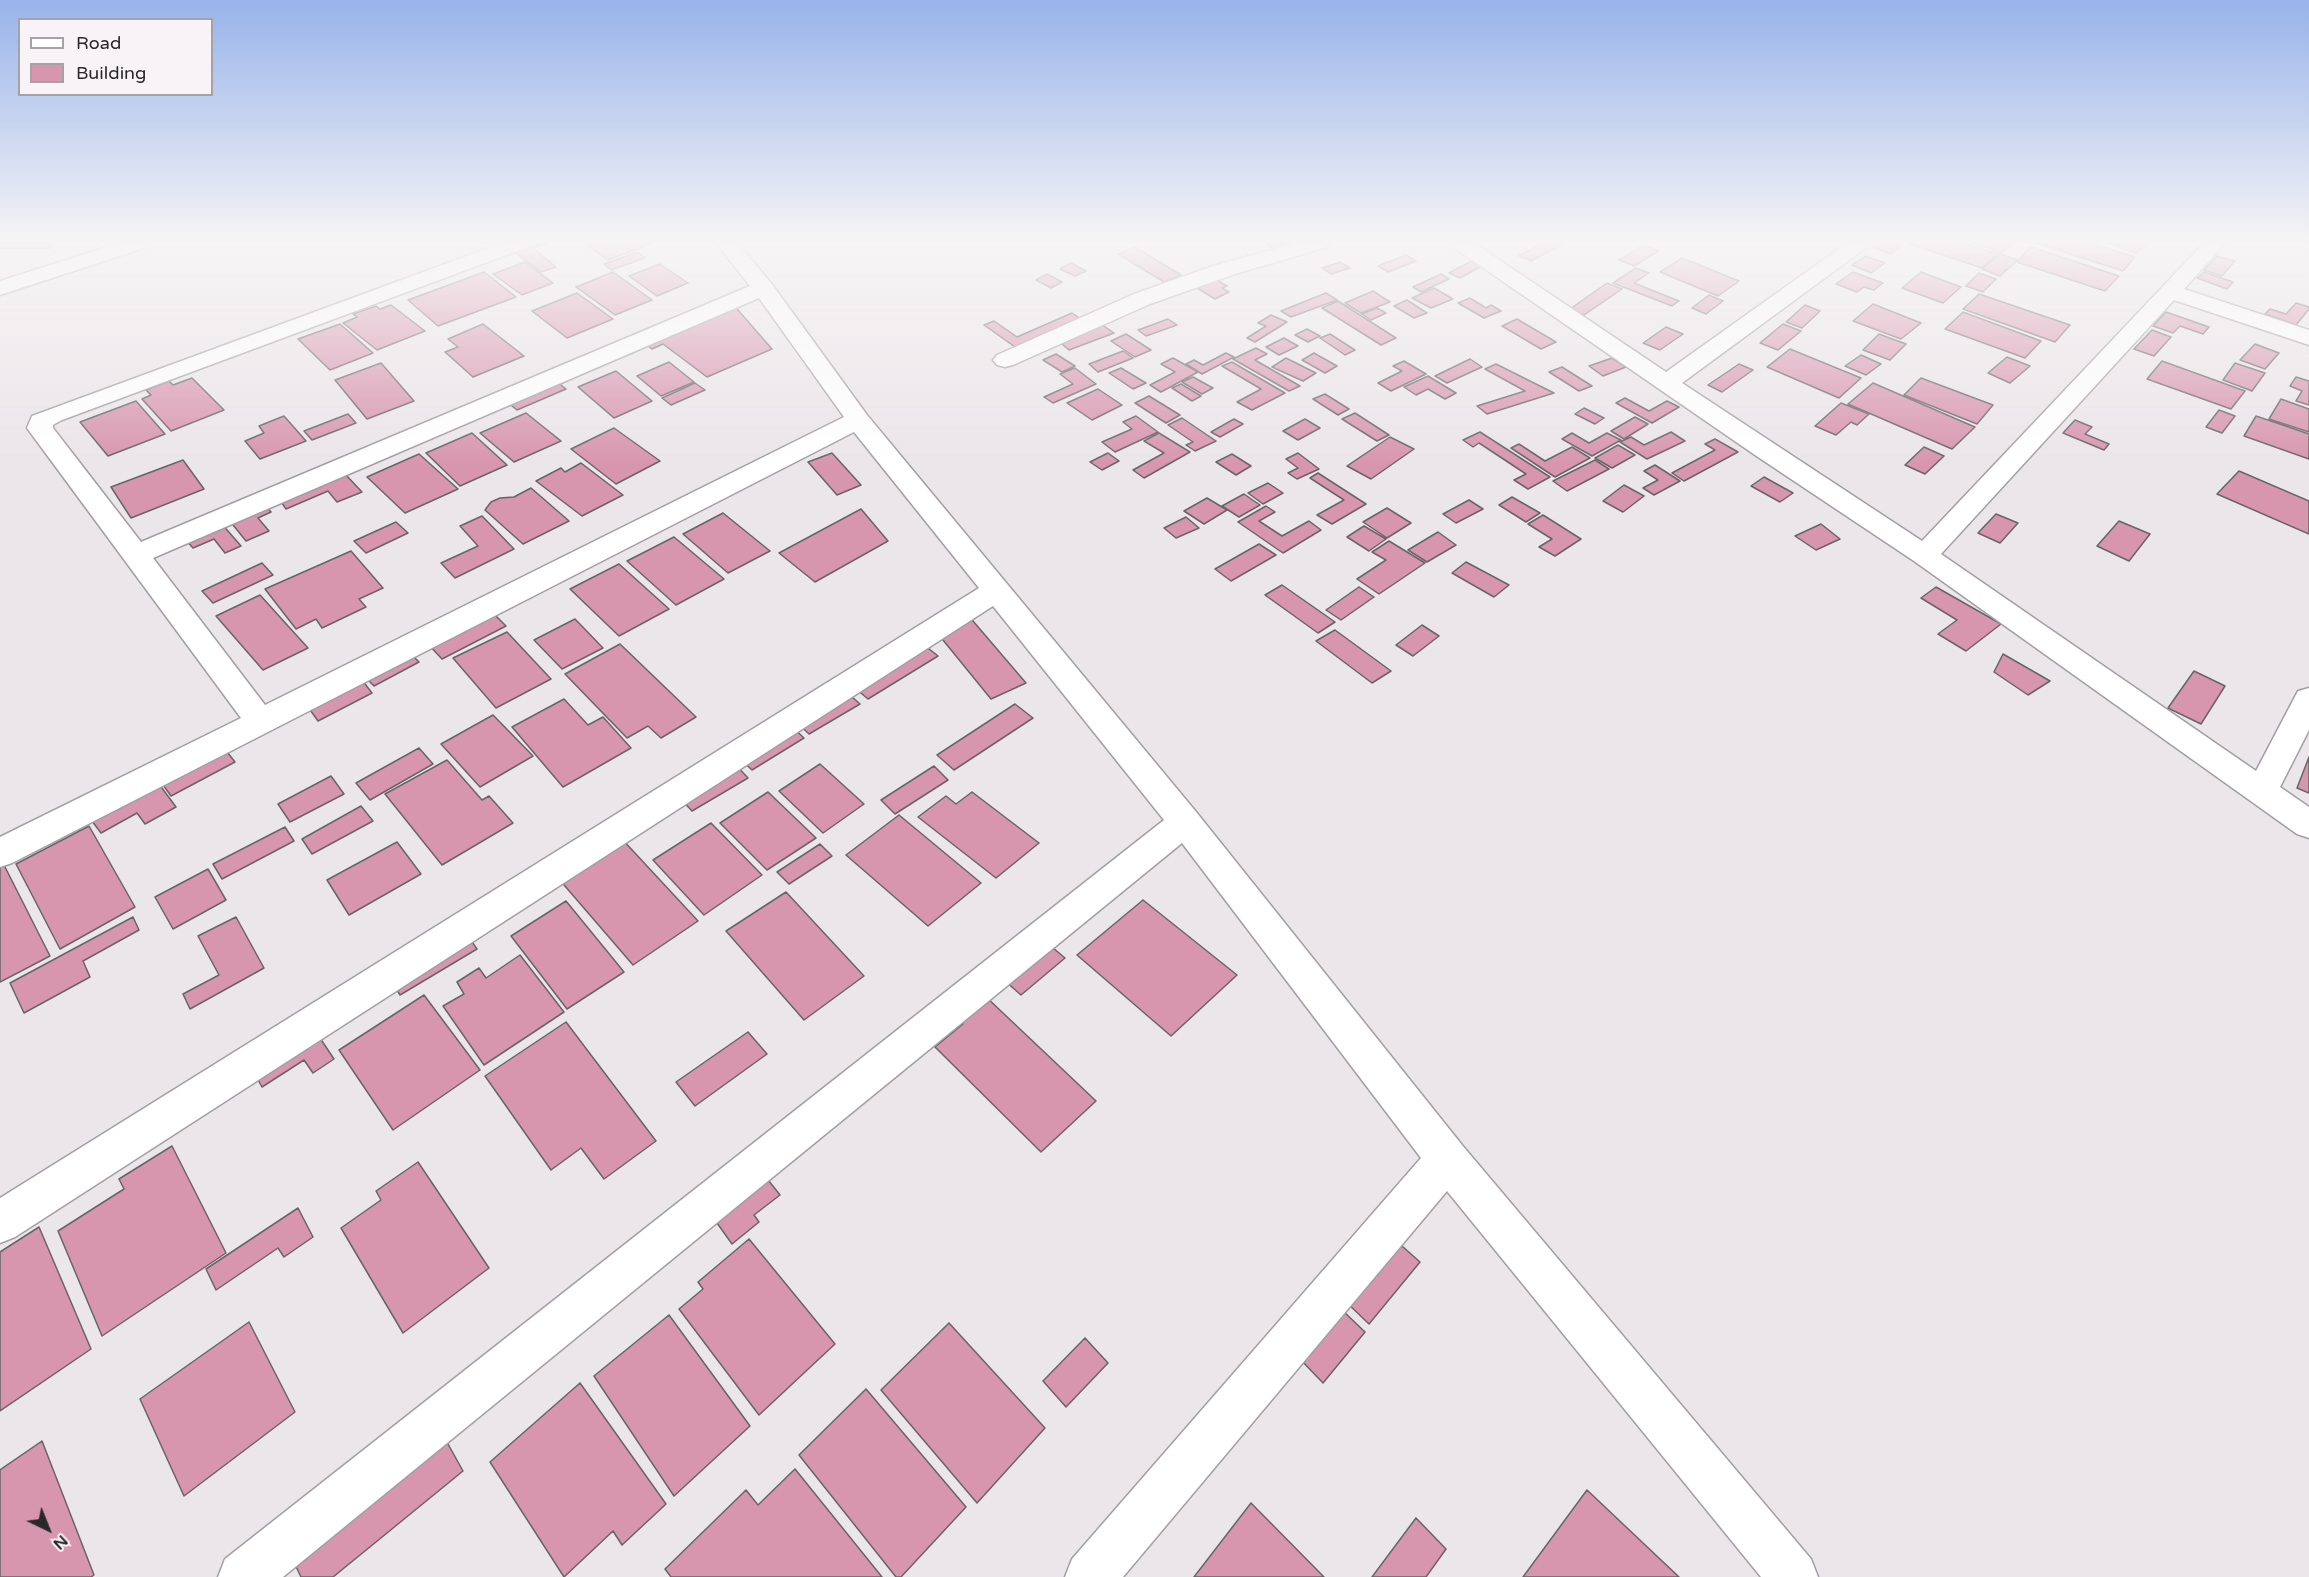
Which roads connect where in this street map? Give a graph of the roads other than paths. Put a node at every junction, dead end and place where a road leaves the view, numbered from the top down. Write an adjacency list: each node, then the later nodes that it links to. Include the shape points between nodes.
1 (320, 317): 13 (street, via 41,421 40,428)
2 (696, 317): 13 (street)
3 (784, 317): 12 (street)
4 (1102, 317): 10 (street)
5 (1574, 317): 11 (street)
6 (1758, 317): 11 (street)
7 (2144, 317): 14 (street)
8 (2245, 317): 9 (street)
9 (2309, 338)
10 (1005, 360)
11 (1666, 383): 14 (street)
12 (858, 420): 15 (street); 17 (street)
13 (136, 555): 17 (street)
14 (1924, 555): 18 (street)
15 (997, 590): 19 (street); 23 (street)
16 (2309, 699): 18 (street)
17 (261, 722): 21 (street)
18 (2261, 792): 20 (street)
19 (1185, 822): 22 (street); 24 (street)
20 (2309, 825)
21 (0, 853)
22 (1447, 1159): 25 (street); 26 (street)
23 (0, 1222)
24 (243, 1577)
25 (1090, 1577)
26 (1793, 1577)

